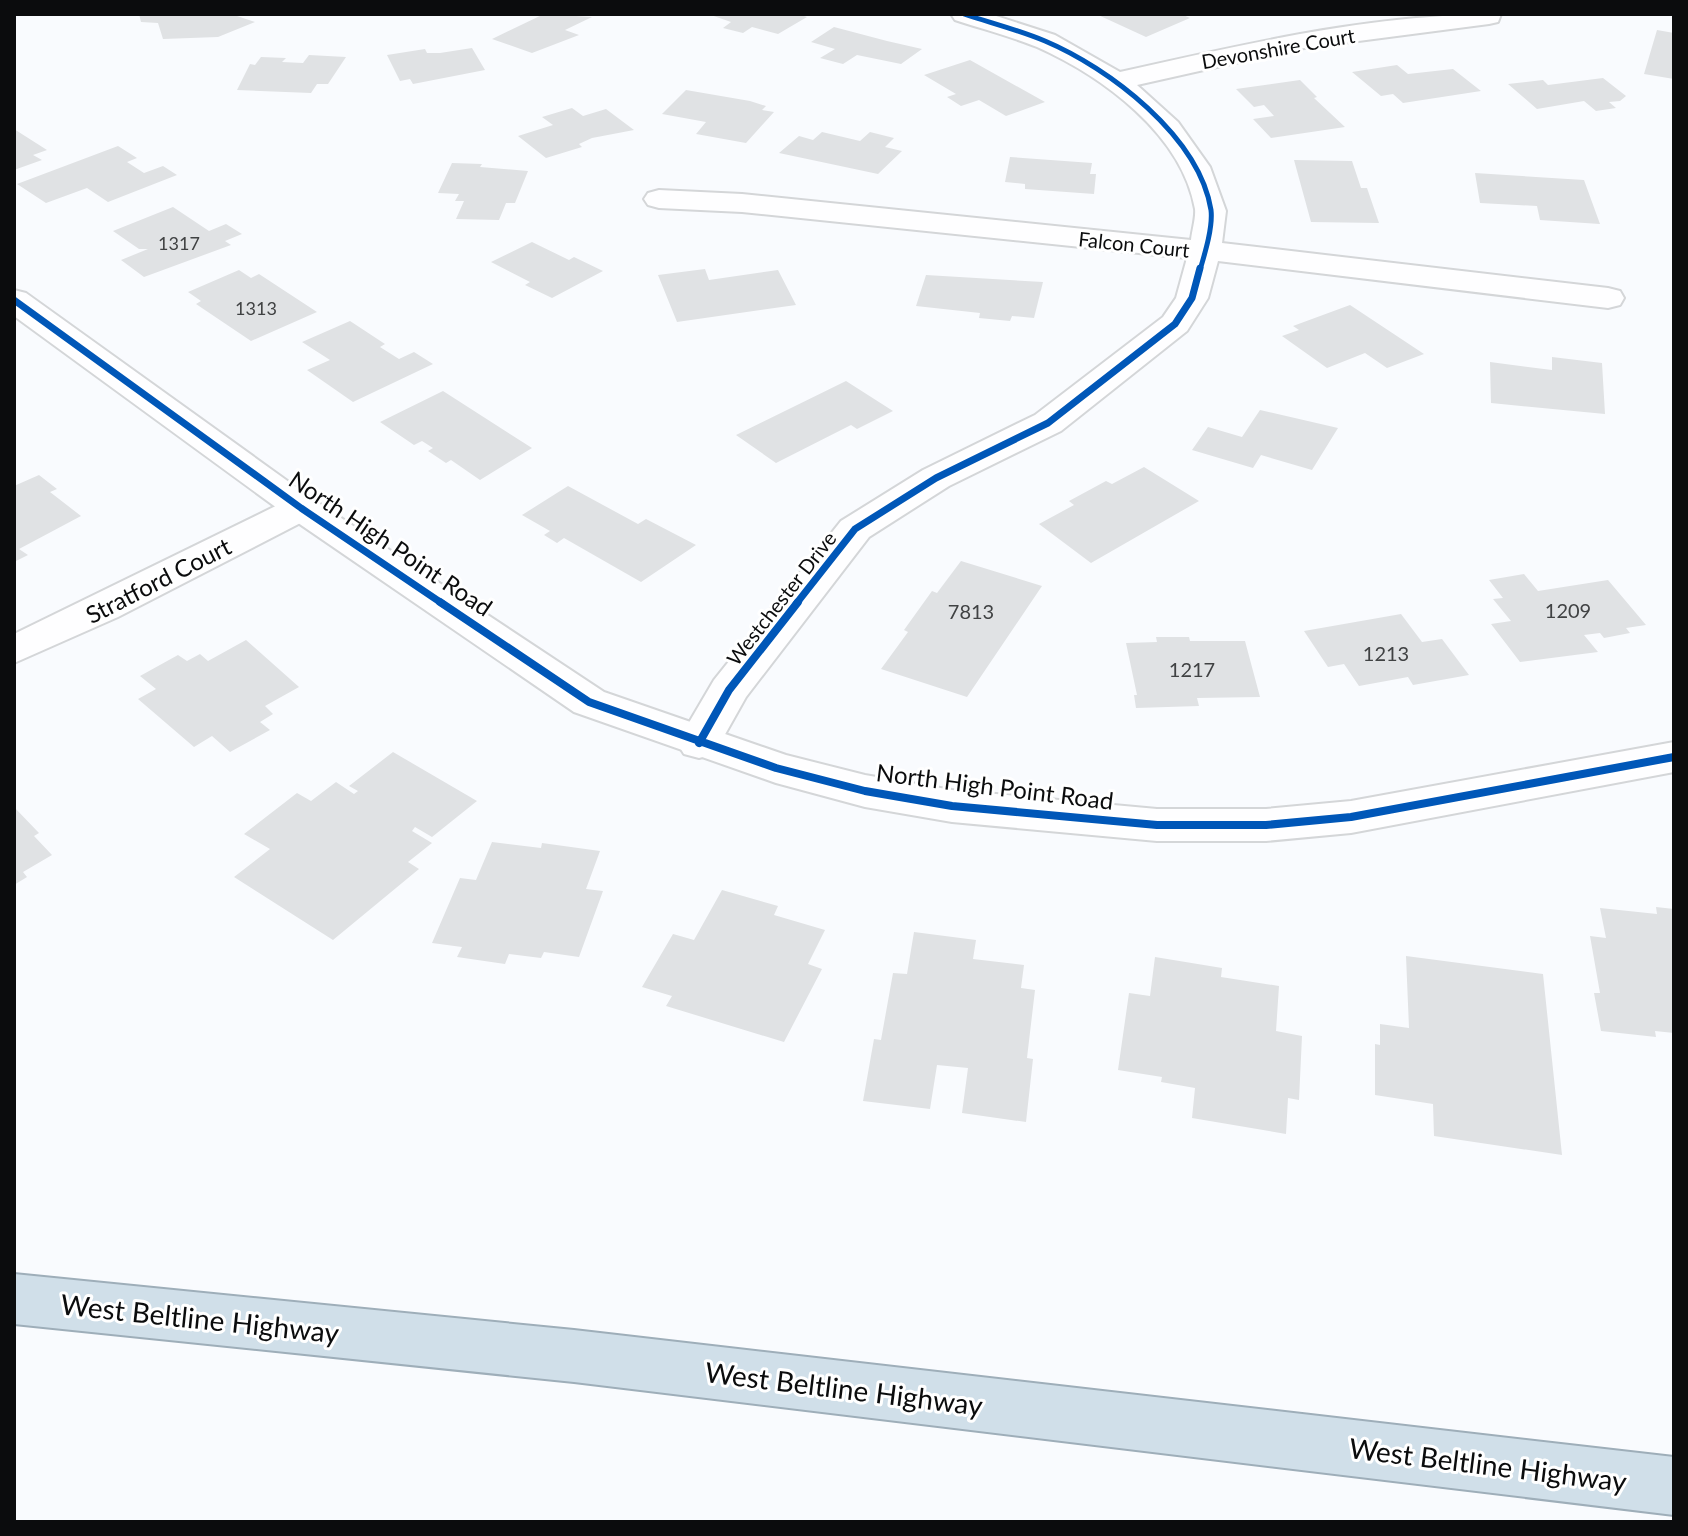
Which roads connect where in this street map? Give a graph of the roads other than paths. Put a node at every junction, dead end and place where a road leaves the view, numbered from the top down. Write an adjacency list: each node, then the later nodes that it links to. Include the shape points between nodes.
1 (964, 14): 3 (street, Westchester Drive, via 1045,41)
2 (1489, 16): 3 (street, Devonshire Court, via 1297,41)
3 (1116, 81): 5 (street, Westchester Drive, via 1168,128 1195,167 1211,211)
4 (659, 199): 5 (street, Falcon Court)
5 (1205, 251): 6 (street, Falcon Court); 10 (street, Westchester Drive, via 1192,298 1175,324 1048,423 936,478 855,529 729,690)
6 (1608, 298)
7 (14, 300): 8 (street, North High Point Road)
8 (301, 508): 9 (street, Stratford Court); 10 (street, North High Point Road, via 589,702)
9 (14, 650)
10 (699, 743): 11 (street, North High Point Road, via 865,791 952,806 1157,825 1266,825 1351,817)
11 (1674, 757)
12 (14, 1299): 13 (highway, West Beltline Highway, via 574,1356)
13 (1674, 1486)

